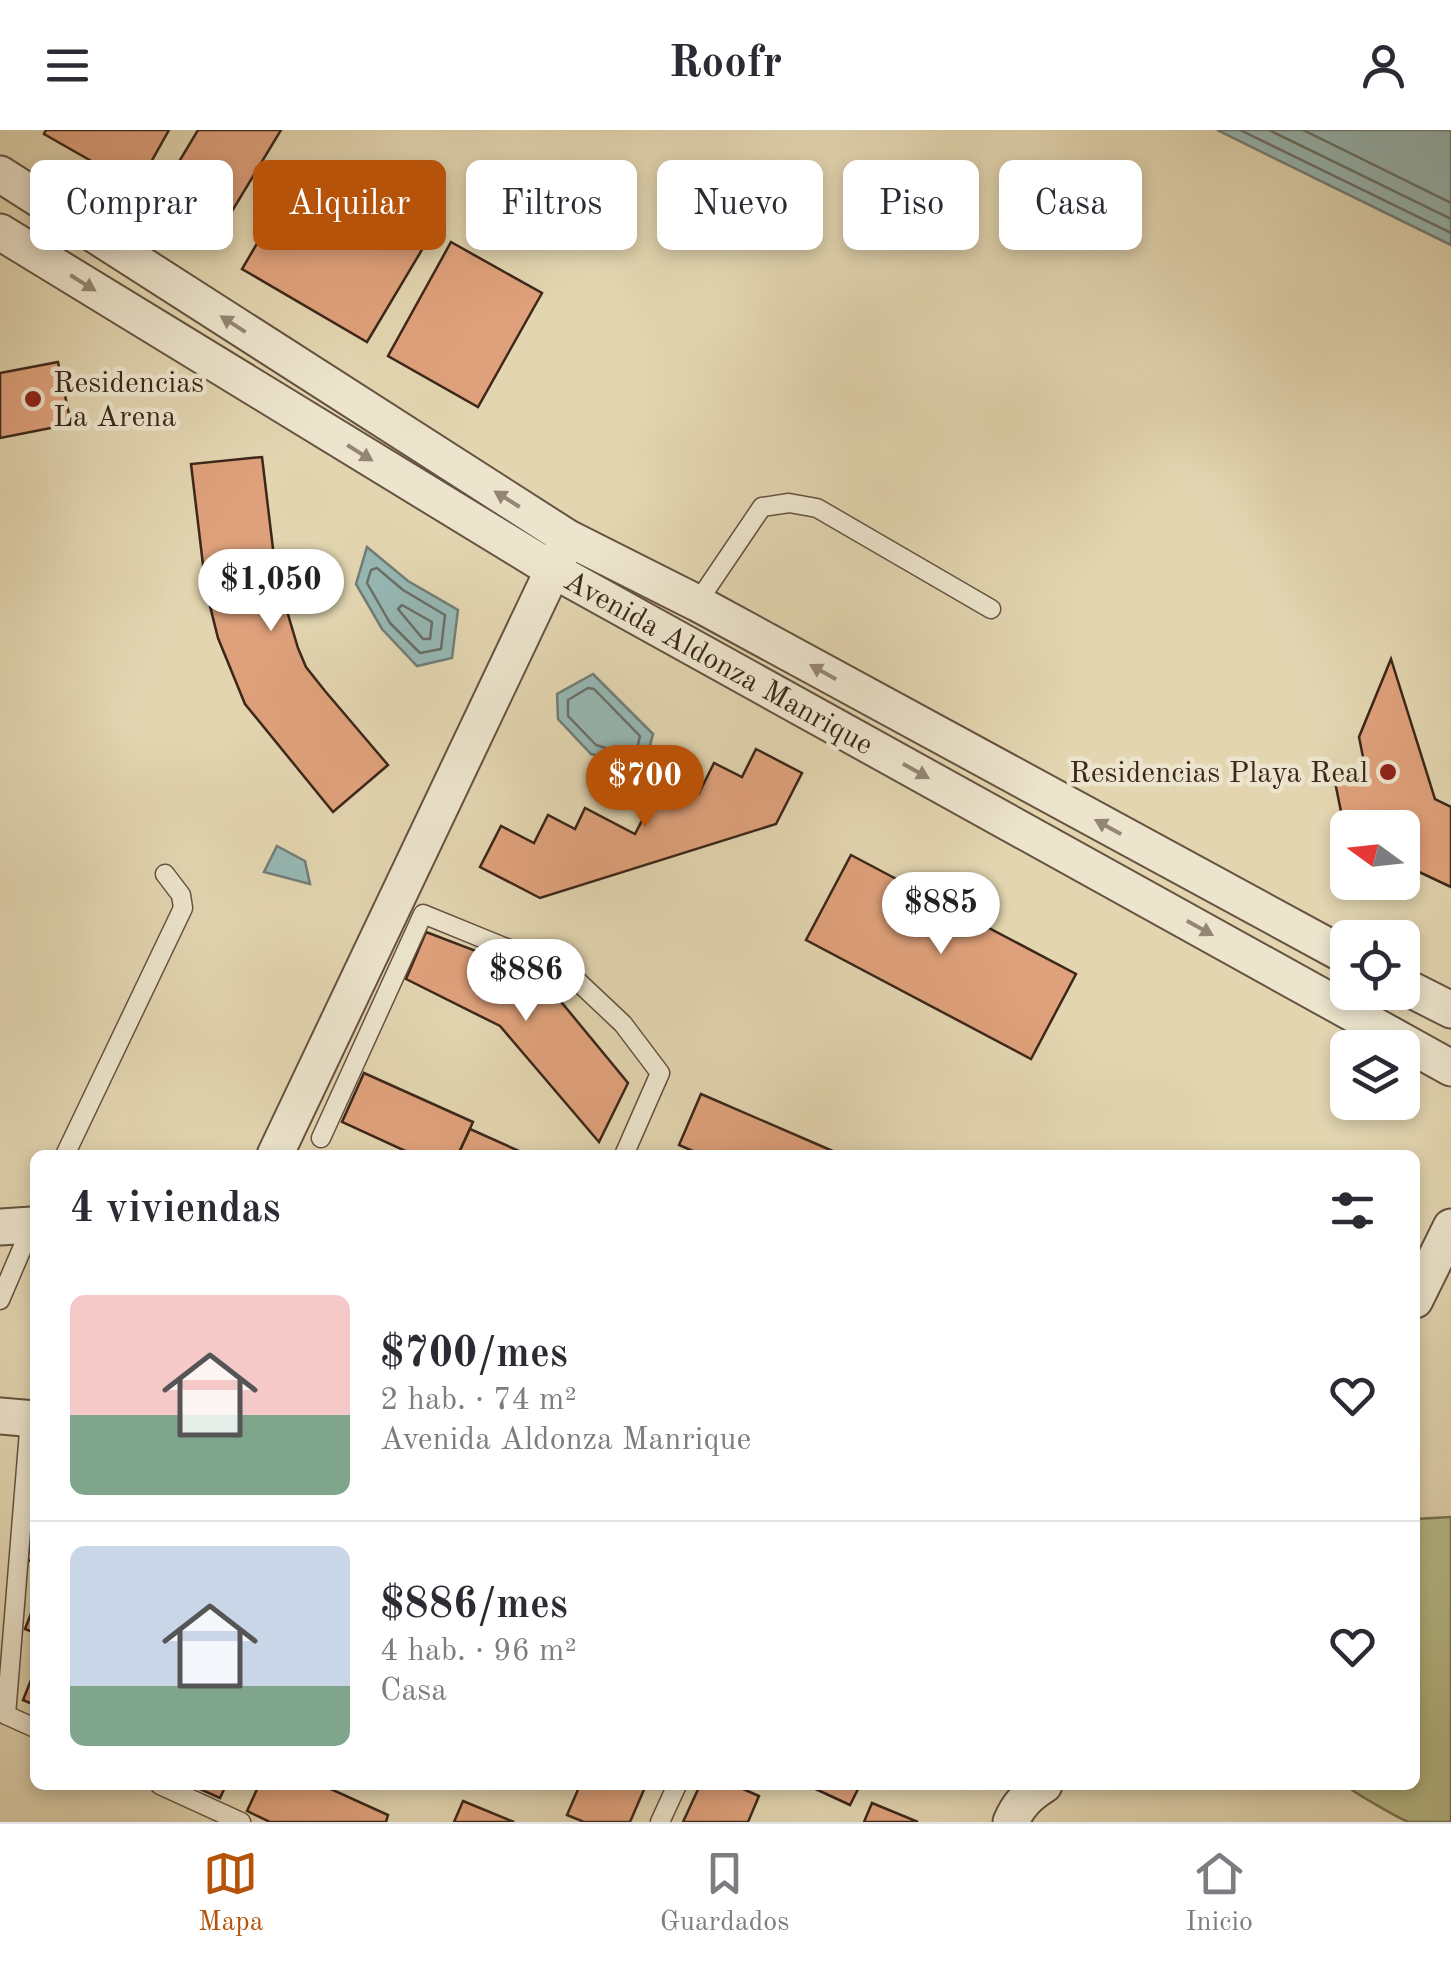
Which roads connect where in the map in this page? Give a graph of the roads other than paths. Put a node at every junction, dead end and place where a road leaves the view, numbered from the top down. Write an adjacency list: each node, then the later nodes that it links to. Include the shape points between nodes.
1 (0, 174): 3 (street, Avenida Aldonza Manrique, one-way to 1)
2 (0, 232): 4 (street, Avenida Aldonza Manrique, one-way to 4)
3 (568, 538): 4 (street); 5 (street, Avenida Aldonza Manrique)
4 (553, 570): 11 (street); 12 (street, Avenida Aldonza Manrique, one-way to 12)
5 (697, 603): 6 (lane, via 762,507 789,503 817,508); 8 (street, Avenida Aldonza Manrique, one-way to 5)
6 (992, 609)
7 (165, 874): 14 (lane, via 183,908)
8 (1330, 948)
9 (1420, 994): 10 (street)
10 (1451, 1010)
11 (358, 1018): 13 (lane); 15 (street); 16 (lane, via 422,914 570,974 623,1024 660,1072)
12 (1451, 1068)
13 (321, 1138)
14 (67, 1150)
15 (278, 1150)
16 (626, 1150)
17 (22, 1223): 20 (lane)
18 (1451, 1227): 19 (street)
19 (1420, 1290)
20 (0, 1300)
21 (22, 1418): 22 (lane)
22 (30, 1472): 23 (lane, via 6,1715)
23 (30, 1726)
24 (171, 1790): 27 (lane)
25 (675, 1790): 28 (lane)
26 (1035, 1790): 29 (street)
27 (241, 1822)
28 (660, 1822)
29 (1010, 1822)

